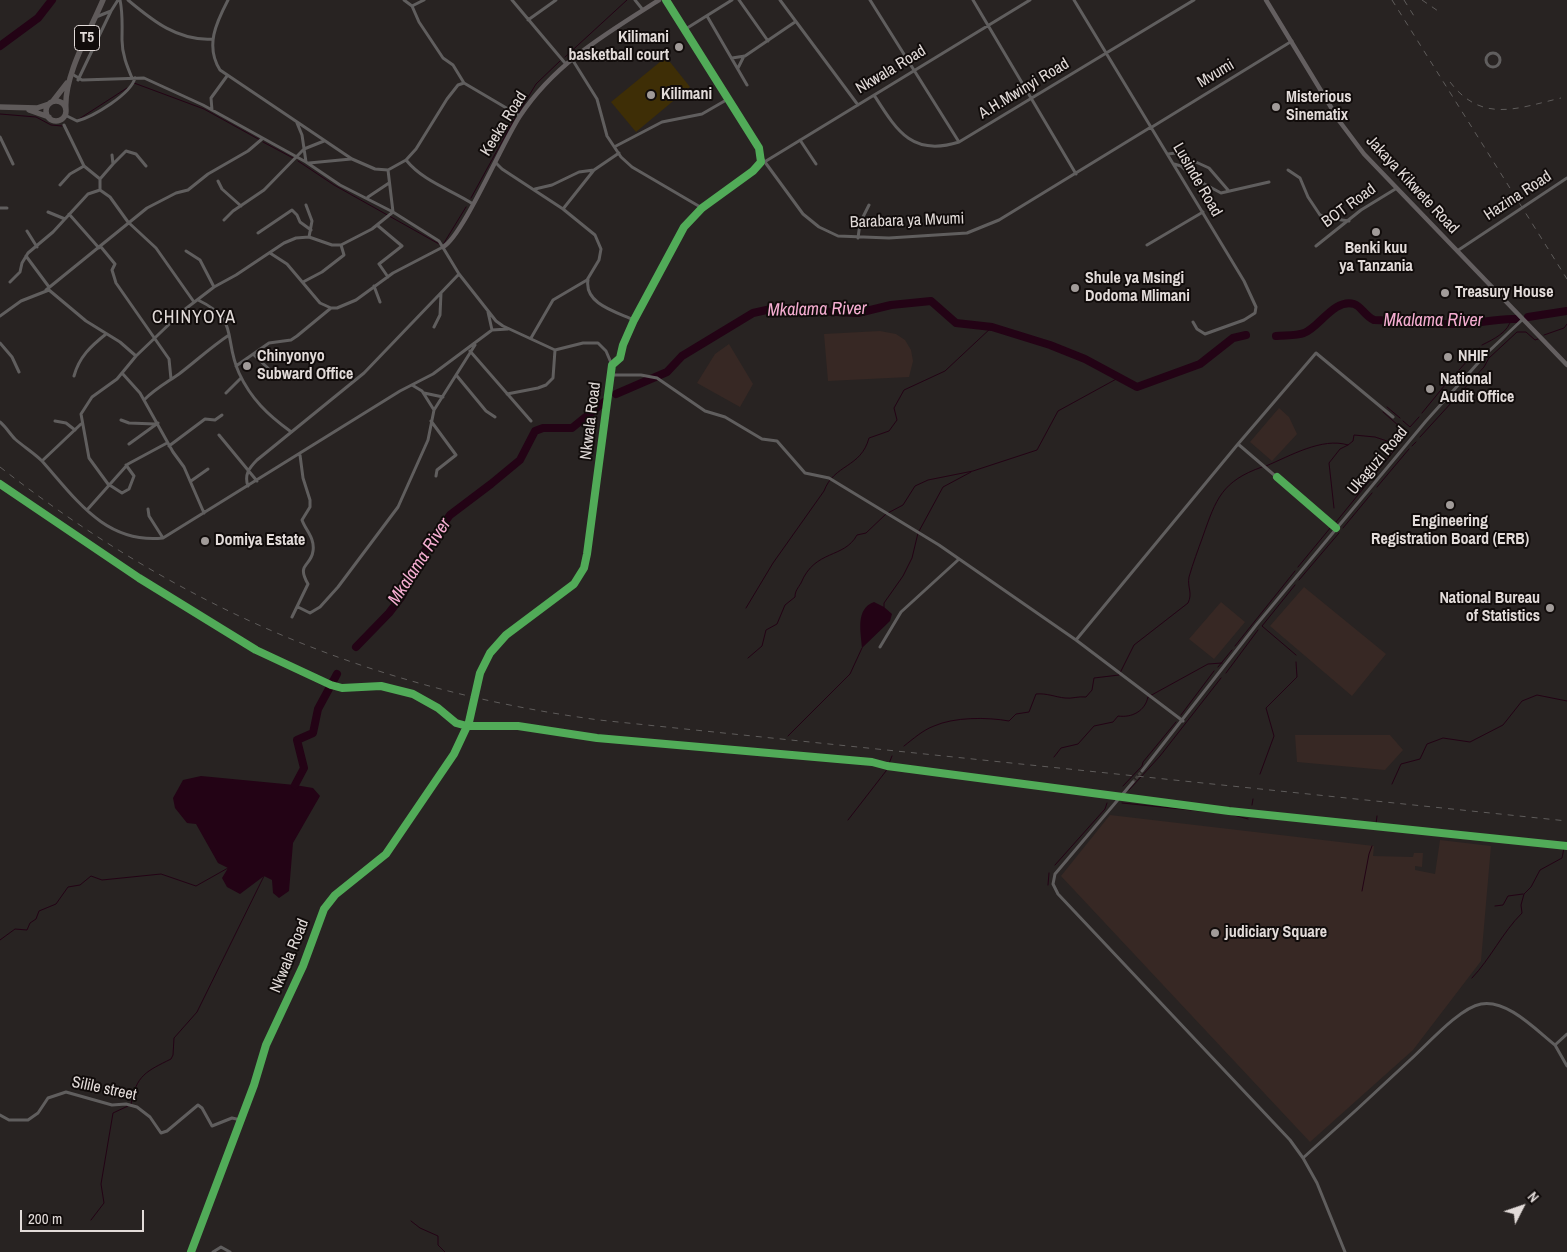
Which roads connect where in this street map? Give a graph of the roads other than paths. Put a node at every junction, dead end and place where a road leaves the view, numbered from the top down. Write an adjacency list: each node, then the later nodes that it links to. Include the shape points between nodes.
1 (103, 0): 25 (highway, T5)
2 (119, 0): 23 (street); 43 (street, via 124,58)
3 (128, 0): 30 (street, via 173,33)
4 (228, 0): 30 (street)
5 (404, 0): 21 (street)
6 (424, 0): 21 (street)
7 (512, 0): 26 (street)
8 (556, 0): 26 (street)
9 (634, 0): 22 (street)
10 (659, 0): 22 (street, Keeka Road)
11 (666, 0): 29 (street)
12 (732, 0): 24 (street)
13 (739, 0): 31 (street)
14 (780, 0): 27 (street)
15 (870, 0): 40 (street)
16 (973, 0): 28 (street)
17 (1030, 0): 28 (street, Nkwala Road)
18 (1074, 0): 33 (street, Lusinde Road)
19 (1194, 0): 33 (street, A.H.Mwinyi Road)
20 (1266, 0): 32 (street, Jakaya Kikwete Road)
21 (412, 6): 45 (street, via 443,58 453,65)
22 (643, 10): 36 (street, Keeka Road)
23 (111, 11): 25 (street); 44 (street)
24 (707, 16): 29 (street); 37 (street)
25 (95, 18): 41 (highway, T5)
26 (528, 20): 38 (street)
27 (795, 22): 31 (street); 51 (street)
28 (989, 25): 40 (street, Nkwala Road); 49 (street)
29 (684, 30): 48 (street)
30 (212, 39): 42 (street, via 214,61)
31 (768, 41): 35 (street)
32 (1293, 41): 60 (street, Mvumi); 95 (street, Jakaya Kikwete Road, via 1340,122 1364,154)
33 (1107, 54): 49 (street, A.H.Mwinyi Road); 60 (street, Lusinde Road)
34 (1497, 55): 34 (street, via 1498,63 1488,64 1489,54)
35 (745, 56): 37 (street); 39 (street)
36 (571, 58): 38 (street, Keeka Road); 66 (street, via 597,99 608,136)
37 (732, 58): 39 (street)
38 (565, 63): 56 (street, Keeka Road)
39 (738, 68): 46 (street)
40 (914, 71): 47 (street, Nkwala Road); 65 (street)
41 (71, 76): 44 (street); 50 (highway, T5); 55 (highway, T5)
42 (227, 76): 54 (street, via 211,98); 58 (street)
43 (134, 78): 44 (street); 54 (street, via 144,78); 55 (street, via 131,88 95,114 77,121)
44 (78, 80)
45 (464, 83): 56 (street); 73 (street, via 458,85)
46 (747, 85)
47 (874, 95): 51 (street, Nkwala Road); 65 (street, A.H.Mwinyi Road, via 898,130 914,143 943,147)
48 (728, 98): 66 (street, via 702,114 662,122); 74 (street)
49 (1032, 100): 65 (street, A.H.Mwinyi Road); 88 (street)
50 (51, 103): 53 (highway); 55 (highway, via 62,103); 57 (highway, via 46,111)
51 (858, 105): 63 (street, Nkwala Road)
52 (0, 107): 53 (highway)
53 (22, 108): 57 (highway)
54 (213, 110): 62 (street)
55 (65, 112): 57 (highway, via 57,120)
56 (520, 116): 76 (street, Keeka Road)
57 (49, 118)
58 (297, 123): 64 (street); 67 (street)
59 (64, 125): 82 (street)
60 (1151, 127): 69 (street, Lusinde Road); 88 (street, Barabara ya Mvumi)
61 (0, 137): 78 (street)
62 (262, 139): 71 (street); 115 (street, via 188,190 153,204)
63 (800, 140): 74 (street, Nkwala Road); 80 (street)
64 (325, 141): 67 (street); 72 (street)
65 (959, 142)
66 (616, 146): 68 (street)
67 (304, 149): 71 (street); 77 (street)
68 (619, 154): 86 (street); 106 (street, via 632,167)
69 (1168, 154): 81 (street, Lusinde Road); 98 (street, via 1176,153 1208,168)
70 (112, 155): 79 (street)
71 (298, 157): 77 (street); 103 (street, via 264,190)
72 (352, 159): 75 (street); 85 (street, via 375,169)
73 (406, 160): 85 (street); 100 (street, via 439,187)
74 (763, 160): 106 (street, Nkwala Road); 121 (street, Barabara ya Mvumi, via 803,214 838,236)
75 (324, 161): 77 (street); 84 (street)
76 (495, 161): 97 (street); 100 (street, Keeka Road)
77 (307, 163): 84 (street)
78 (13, 164)
79 (113, 164): 83 (street, via 126,151 136,154); 90 (street)
80 (816, 164)
81 (1174, 164): 98 (street, via 1218,192); 110 (street, Lusinde Road)
82 (84, 166): 90 (street); 94 (street)
83 (146, 166)
84 (317, 168): 99 (street, via 340,185)
85 (388, 170): 93 (street)
86 (594, 170): 97 (street, via 575,173); 107 (street)
87 (1288, 170): 114 (street, via 1300,178 1320,215)
88 (1076, 174): 121 (street, Barabara ya Mvumi, via 980,229 957,234)
89 (1567, 178): 128 (street, Hazina Road)
90 (100, 179): 96 (street)
91 (218, 181): 103 (street, via 222,190)
92 (1268, 182): 98 (street)
93 (389, 183): 99 (street); 109 (street)
94 (60, 184)
95 (1397, 188): 114 (street, BOT Road); 128 (street, Jakaya Kikwete Road)
96 (100, 190): 111 (street, via 91,192); 115 (street, via 113,200)
97 (534, 190): 107 (street)
98 (1229, 191)
99 (367, 198): 109 (street)
100 (473, 204): 127 (street, Keeka Road, via 451,240)
101 (306, 205): 117 (street, via 311,214)
102 (869, 205): 121 (street, via 860,223)
103 (241, 206): 113 (street)
104 (0, 208): 105 (street)
105 (7, 208)
106 (702, 208): 147 (street, Nkwala Road, via 678,236)
107 (563, 209): 155 (street, via 597,238 601,254 584,283 553,300)
108 (48, 212): 112 (street)
109 (393, 212): 116 (street); 127 (street, via 435,238)
110 (1203, 212): 123 (street); 148 (street, Lusinde Road, via 1256,307 1255,313 1244,320 1205,334)
111 (69, 214): 112 (street); 126 (street)
112 (64, 219): 125 (street)
113 (224, 220)
114 (1349, 220): 124 (street, BOT Road)
115 (128, 222): 126 (street); 141 (street, via 156,248)
116 (377, 225): 122 (street); 133 (street, via 402,246 379,264)
117 (311, 230): 119 (street, via 292,210); 120 (street)
118 (27, 231): 125 (street)
119 (258, 232)
120 (309, 237): 122 (street); 130 (street, via 290,240)
121 (858, 238)
122 (341, 245): 136 (street, via 344,251 341,258)
123 (1147, 245)
124 (1316, 246)
125 (37, 247): 131 (street)
126 (100, 247): 139 (street); 154 (street, via 115,264 112,270 116,283)
127 (443, 247): 132 (street); 133 (street)
128 (1457, 251): 146 (street, Jakaya Kikwete Road)
129 (186, 252): 138 (street, via 200,260)
130 (270, 253): 136 (street, via 287,264); 138 (street)
131 (26, 256): 135 (street, via 20,272); 139 (street)
132 (459, 274): 140 (street); 144 (street)
133 (388, 277): 137 (street)
134 (588, 280): 147 (street, via 588,290 596,302)
135 (10, 282)
136 (303, 282): 143 (street, via 316,299)
137 (374, 286): 142 (street); 143 (street, via 349,304)
138 (214, 287): 141 (street)
139 (48, 289): 145 (street, via 21,301); 152 (street)
140 (441, 293): 149 (street, via 440,315); 190 (street, via 364,373)
141 (196, 301): 153 (street, via 220,313); 154 (street)
142 (380, 302)
143 (331, 308): 159 (street, via 292,340 269,343)
144 (488, 309): 150 (street, via 496,320); 151 (street)
145 (0, 316)
146 (1524, 318): 162 (street, Jakaya Kikwete Road); 209 (street, Ukaguzi Road, via 1463,379)
147 (634, 320): 161 (street, Nkwala Road, via 620,358)
148 (1192, 322)
149 (434, 327)
150 (512, 329): 151 (street); 155 (street)
151 (492, 330): 157 (street)
152 (106, 334): 160 (street); 168 (street, via 90,346)
153 (229, 335): 163 (street, via 230,351); 171 (street)
154 (154, 338): 160 (street); 171 (street, via 170,361)
155 (531, 338): 158 (street)
156 (0, 343): 165 (street)
157 (469, 350): 169 (street); 172 (street); 175 (street)
158 (555, 350): 161 (street, via 598,343); 175 (street, via 553,378 546,384)
159 (253, 354): 163 (street); 164 (street, via 272,372)
160 (136, 356): 166 (street)
161 (612, 365): 167 (street, Nkwala Road)
162 (1567, 365)
163 (236, 366): 170 (street)
164 (277, 371)
165 (19, 372)
166 (122, 373): 177 (street); 187 (street, via 88,402 81,414)
167 (611, 375): 211 (street, via 657,378 705,411 725,417 762,439 777,441 805,473 829,478); 216 (street, Nkwala Road, via 584,568 570,588 495,645 484,664)
168 (74, 376)
169 (457, 376): 176 (street); 180 (street, via 486,411)
170 (241, 378): 173 (street); 190 (street, via 263,411)
171 (171, 379): 177 (street)
172 (412, 384): 174 (street); 195 (street)
173 (226, 393)
174 (423, 393): 176 (street); 178 (street)
175 (507, 394): 184 (street)
176 (443, 396): 178 (street)
177 (144, 400): 188 (street)
178 (434, 410): 183 (street)
179 (222, 415): 194 (street, via 216,420 205,419)
180 (495, 417)
181 (1392, 417): 193 (street, via 1316,353)
182 (121, 420): 188 (street)
183 (430, 420): 200 (street, via 456,455 437,470); 212 (street, via 426,445 392,515 320,607 310,613)
184 (531, 421)
185 (0, 422): 196 (street)
186 (55, 422): 189 (street, via 66,423)
187 (82, 423): 189 (street); 204 (street, via 90,458)
188 (157, 424): 192 (street); 194 (street)
189 (74, 430): 196 (street)
190 (290, 431): 199 (street)
191 (219, 434): 199 (street)
192 (129, 444)
193 (1238, 444): 209 (street); 214 (street)
194 (168, 445): 197 (street); 201 (street)
195 (300, 455): 202 (street); 212 (street, via 302,478 310,500 310,508 302,520 311,535 314,550 303,570 302,575 308,584)
196 (42, 461): 207 (street)
197 (126, 465): 204 (street); 204 (street, via 134,476 129,489 122,494)
198 (208, 469): 201 (street)
199 (249, 469): 202 (street); 205 (street)
200 (436, 476)
201 (191, 481): 208 (street)
202 (258, 481): 205 (street)
203 (0, 484): 219 (street, via 139,578 264,654 342,688 381,686 413,694 456,723)
204 (108, 484): 207 (street)
205 (248, 486): 208 (street)
206 (148, 509): 210 (street)
207 (87, 510): 210 (street, via 123,535)
208 (204, 513): 210 (street)
209 (1336, 528): 218 (street, Ukaguzi Road, via 1256,624)
210 (163, 538)
211 (958, 560): 214 (street); 215 (street, via 901,612)
212 (298, 608): 213 (street)
213 (292, 617)
214 (1076, 640): 218 (street)
215 (880, 647)
216 (476, 692): 217 (street, bridge)
217 (473, 706): 219 (street, Nkwala Road)
218 (1183, 721): 220 (street, Ukaguzi Road)
219 (467, 726): 222 (street, via 518,726 573,736 872,762); 228 (street, Nkwala Road, via 454,754 386,854 335,895 324,909 300,973 266,1045)
220 (1142, 771)
221 (1133, 782): 222 (street)
222 (1120, 796): 223 (street, via 1229,811); 229 (street, via 1055,874 1053,884 1290,1140)
223 (1567, 846)
224 (1567, 1034): 225 (street)
225 (1555, 1045): 226 (street); 229 (street, via 1512,1010 1496,1004 1481,1004 1465,1012 1439,1034)
226 (1567, 1066)
227 (0, 1115): 228 (street, Silile street, via 9,1120 28,1120 38,1114 48,1098 66,1092 112,1105 137,1107 150,1117 161,1133 198,1106 212,1126 232,1118)
228 (241, 1120): 230 (street, Nkwala Road)
229 (1303, 1158): 233 (street, via 1336,1224)
230 (191, 1252)
231 (213, 1252): 232 (street, via 221,1247)
232 (230, 1252)
233 (1345, 1252)

